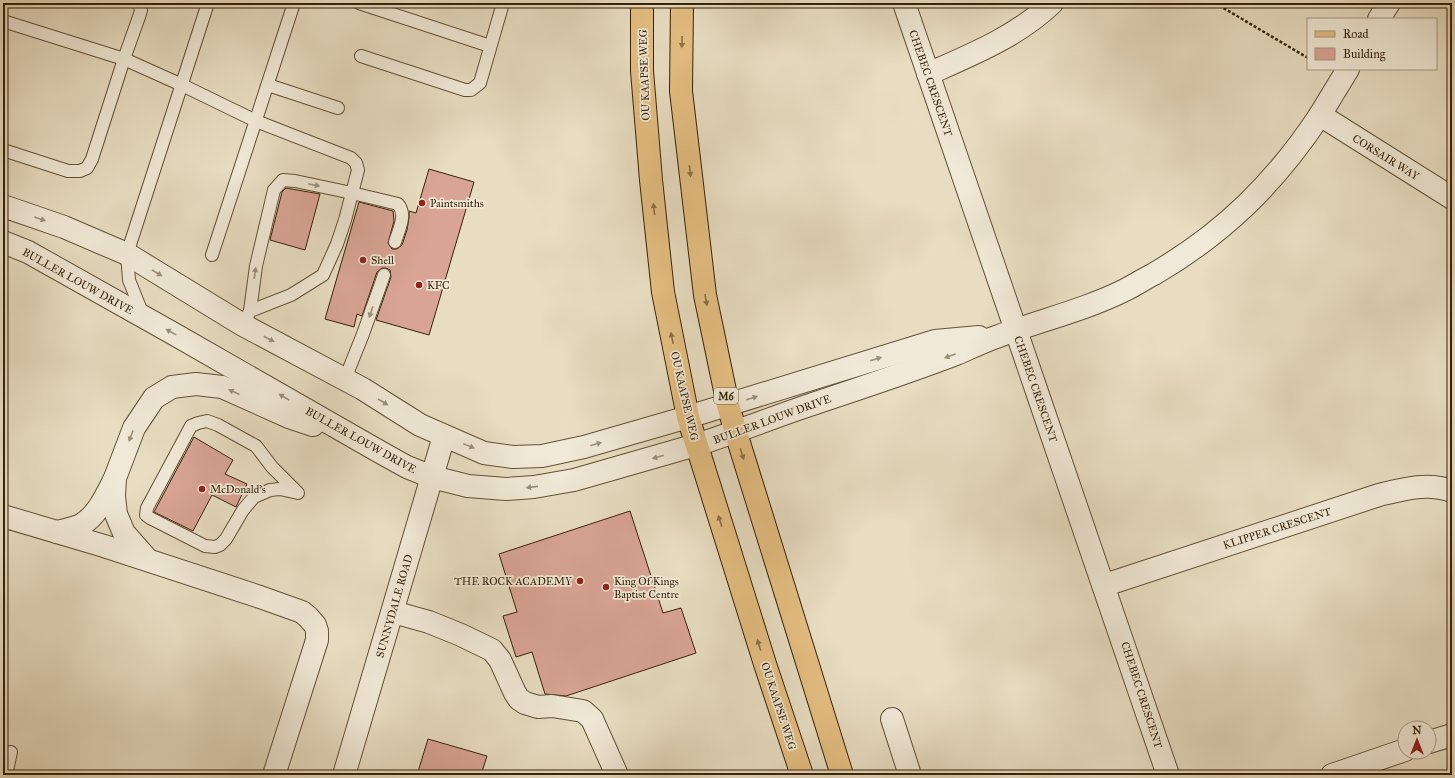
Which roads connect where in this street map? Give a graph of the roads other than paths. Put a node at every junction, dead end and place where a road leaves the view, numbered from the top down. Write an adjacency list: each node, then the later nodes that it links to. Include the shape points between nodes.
1 (139, 3): 15 (lane, via 140,14)
2 (208, 3): 18 (lane)
3 (294, 3): 19 (lane)
4 (359, 3): 13 (lane)
5 (503, 3): 13 (lane)
6 (642, 3): 39 (main road, OU KAAPSE WEG, one-way to 6, via 663,292 642,71)
7 (682, 3): 38 (main road, M6, one-way to 38, via 681,92 705,296)
8 (904, 3): 17 (street, CHEBEC CRESCENT)
9 (1052, 3): 17 (street, via 1043,12 979,52)
10 (1389, 3): 11 (street)
11 (1380, 18)
12 (3, 21): 15 (lane)
13 (490, 46): 14 (lane, via 480,83 468,90)
14 (361, 56)
15 (124, 59): 18 (lane); 23 (lane, via 88,168 68,171)
16 (1347, 70): 21 (street, BULLER LOUW DRIVE)
17 (928, 74): 36 (street, CHEBEC CRESCENT)
18 (182, 85): 22 (lane); 30 (lane)
19 (268, 85): 20 (lane); 22 (lane)
20 (338, 108)
21 (1320, 115): 25 (street, CORSAIR WAY); 36 (street, BULLER LOUW DRIVE, via 1301,144 1255,198 1223,227 1183,257 1125,290 1071,312)
22 (256, 121): 24 (lane, via 351,158 358,170); 31 (lane)
23 (3, 150)
24 (352, 193): 28 (lane, via 398,204 402,214); 35 (lane, via 337,244 323,275); 35 (lane, one-way to 24, via 274,190 280,182 286,180)
25 (1452, 198)
26 (3, 206): 30 (street, BULLER LOUW DRIVE, one-way to 30, via 64,227)
27 (3, 242): 33 (street, BULLER LOUW DRIVE, via 28,252)
28 (395, 242)
29 (3, 253): 33 (street)
30 (127, 254): 34 (lane, via 129,280); 35 (street, BULLER LOUW DRIVE, one-way to 35)
31 (212, 255)
32 (384, 275): 37 (lane, one-way to 37)
33 (103, 294): 34 (street, BULLER LOUW DRIVE)
34 (143, 317): 42 (street, BULLER LOUW DRIVE, one-way to 34)
35 (246, 318): 37 (street, BULLER LOUW DRIVE, one-way to 37)
36 (1008, 333): 38 (street, BULLER LOUW DRIVE, one-way to 36, via 935,341); 40 (street, BULLER LOUW DRIVE, one-way to 40, via 900,375); 51 (street, CHEBEC CRESCENT, via 1029,368)
37 (345, 379): 41 (street, BULLER LOUW DRIVE, one-way to 41, via 420,425)
38 (728, 405): 39 (street, BULLER LOUW DRIVE); 40 (main road, M6)
39 (688, 417): 41 (street, BULLER LOUW DRIVE, one-way to 39, via 484,453 513,457 542,456 584,447); 43 (main road, OU KAAPSE WEG)
40 (736, 433): 43 (street, BULLER LOUW DRIVE); 63 (main road, M6, one-way to 63)
41 (444, 436): 44 (street, SUNNYDALE ROAD)
42 (362, 441): 44 (street, BULLER LOUW DRIVE, via 407,467); 45 (street, one-way to 45, via 289,417 222,387 196,384 177,386 154,398 134,428)
43 (696, 445): 44 (street, BULLER LOUW DRIVE, one-way to 44, via 574,480 534,487 506,489 468,486); 62 (main road, OU KAAPSE WEG, one-way to 43)
44 (432, 477): 52 (street, SUNNYDALE ROAD)
45 (115, 478): 49 (street, via 101,506 90,519 81,525); 50 (street, via 116,514 124,533)
46 (1452, 491): 51 (street, KLIPPER CRESCENT, via 1442,487 1410,487 1379,495)
47 (298, 493): 47 (lane, via 280,489 254,497 226,539 215,547 205,546 146,515 147,508 191,426 207,421 256,446 272,467)
48 (3, 516): 49 (street)
49 (57, 532): 50 (street)
50 (148, 560): 59 (street, via 302,612 315,625 318,635 315,647)
51 (1105, 586): 65 (street, CHEBEC CRESCENT)
52 (393, 612): 60 (street, SUNNYDALE ROAD); 61 (street, via 429,622 492,650 500,660 515,693 526,703 538,707 552,706 583,711 592,719)
53 (892, 719): 64 (street)
54 (1452, 735): 55 (street)
55 (1437, 740)
56 (12, 752): 58 (lane)
57 (1397, 753): 66 (street)
58 (6, 775)
59 (274, 775)
60 (344, 775)
61 (617, 775)
62 (802, 775)
63 (842, 775)
64 (910, 775)
65 (1168, 775)
66 (1332, 775)

